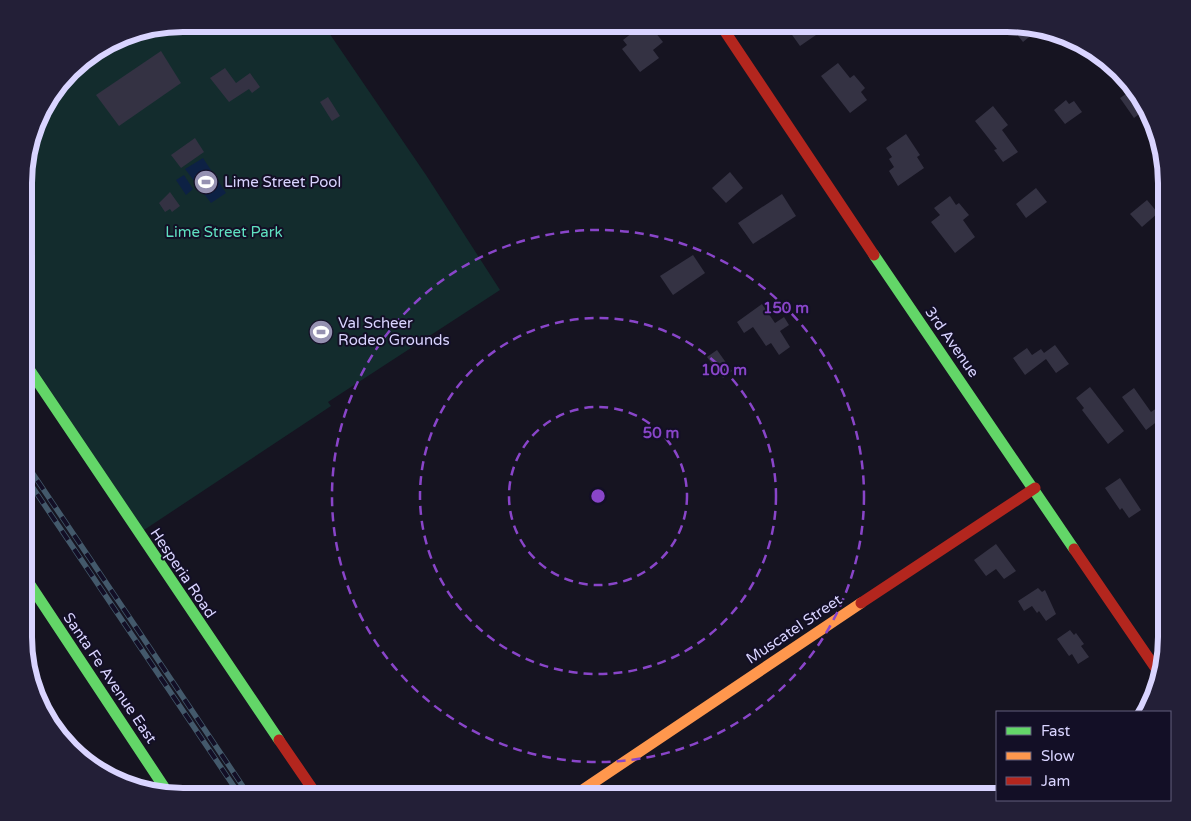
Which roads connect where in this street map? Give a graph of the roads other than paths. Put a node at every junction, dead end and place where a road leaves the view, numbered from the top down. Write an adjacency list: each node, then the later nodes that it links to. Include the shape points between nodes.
1 (726, 33): 3 (street, 3rd Avenue)
2 (32, 375): 7 (street, Hesperia Road)
3 (1035, 488): 5 (street, 3rd Avenue); 8 (street, Muscatel Street)
4 (33, 589): 6 (street, Santa Fe Avenue East)
5 (1156, 668)
6 (164, 787)
7 (312, 788)
8 (585, 788)

